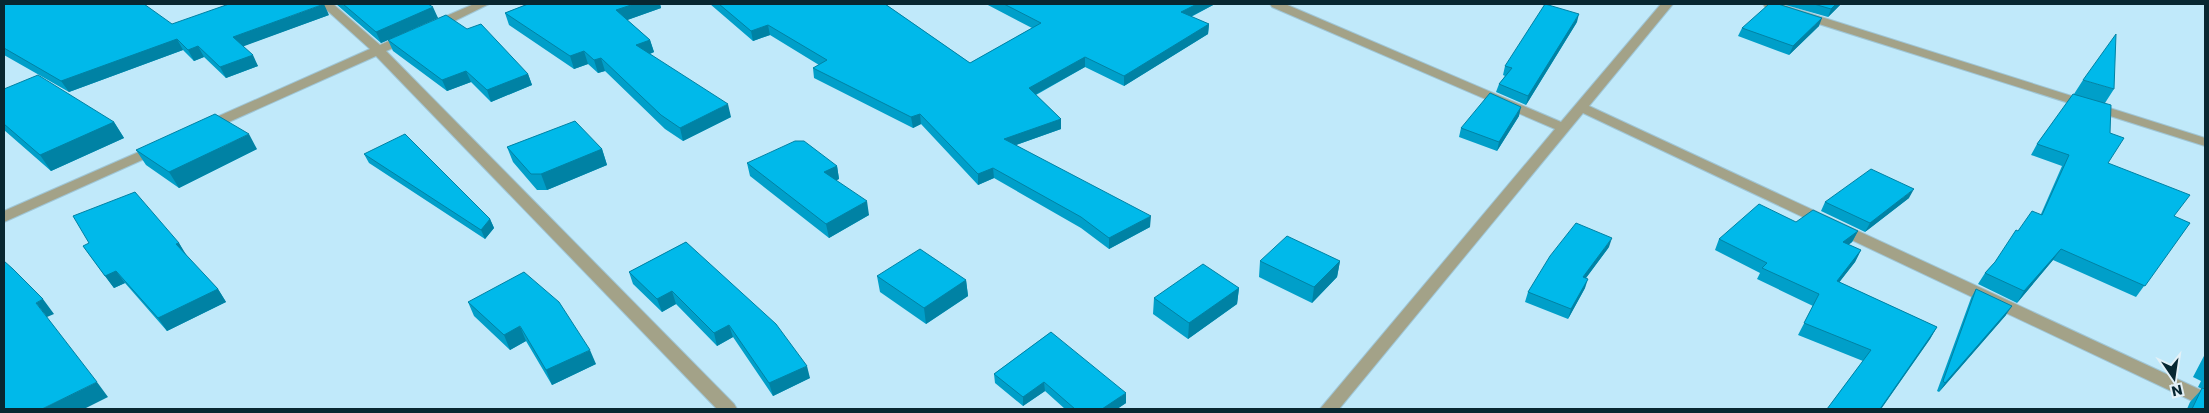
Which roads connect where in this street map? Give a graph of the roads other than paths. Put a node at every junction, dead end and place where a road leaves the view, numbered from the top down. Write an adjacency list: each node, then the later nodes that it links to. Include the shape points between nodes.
1 (326, 4): 6 (street)
2 (483, 4): 6 (street)
3 (1276, 4): 8 (street)
4 (1667, 4): 7 (street)
5 (1770, 4): 10 (street)
6 (378, 50): 9 (street); 14 (street)
7 (1581, 107): 8 (street); 13 (street)
8 (1563, 128): 15 (street)
9 (196, 131)
10 (2205, 142)
11 (168, 144): 12 (street)
12 (4, 216)
13 (2205, 400)
14 (728, 409)
15 (1329, 409)

